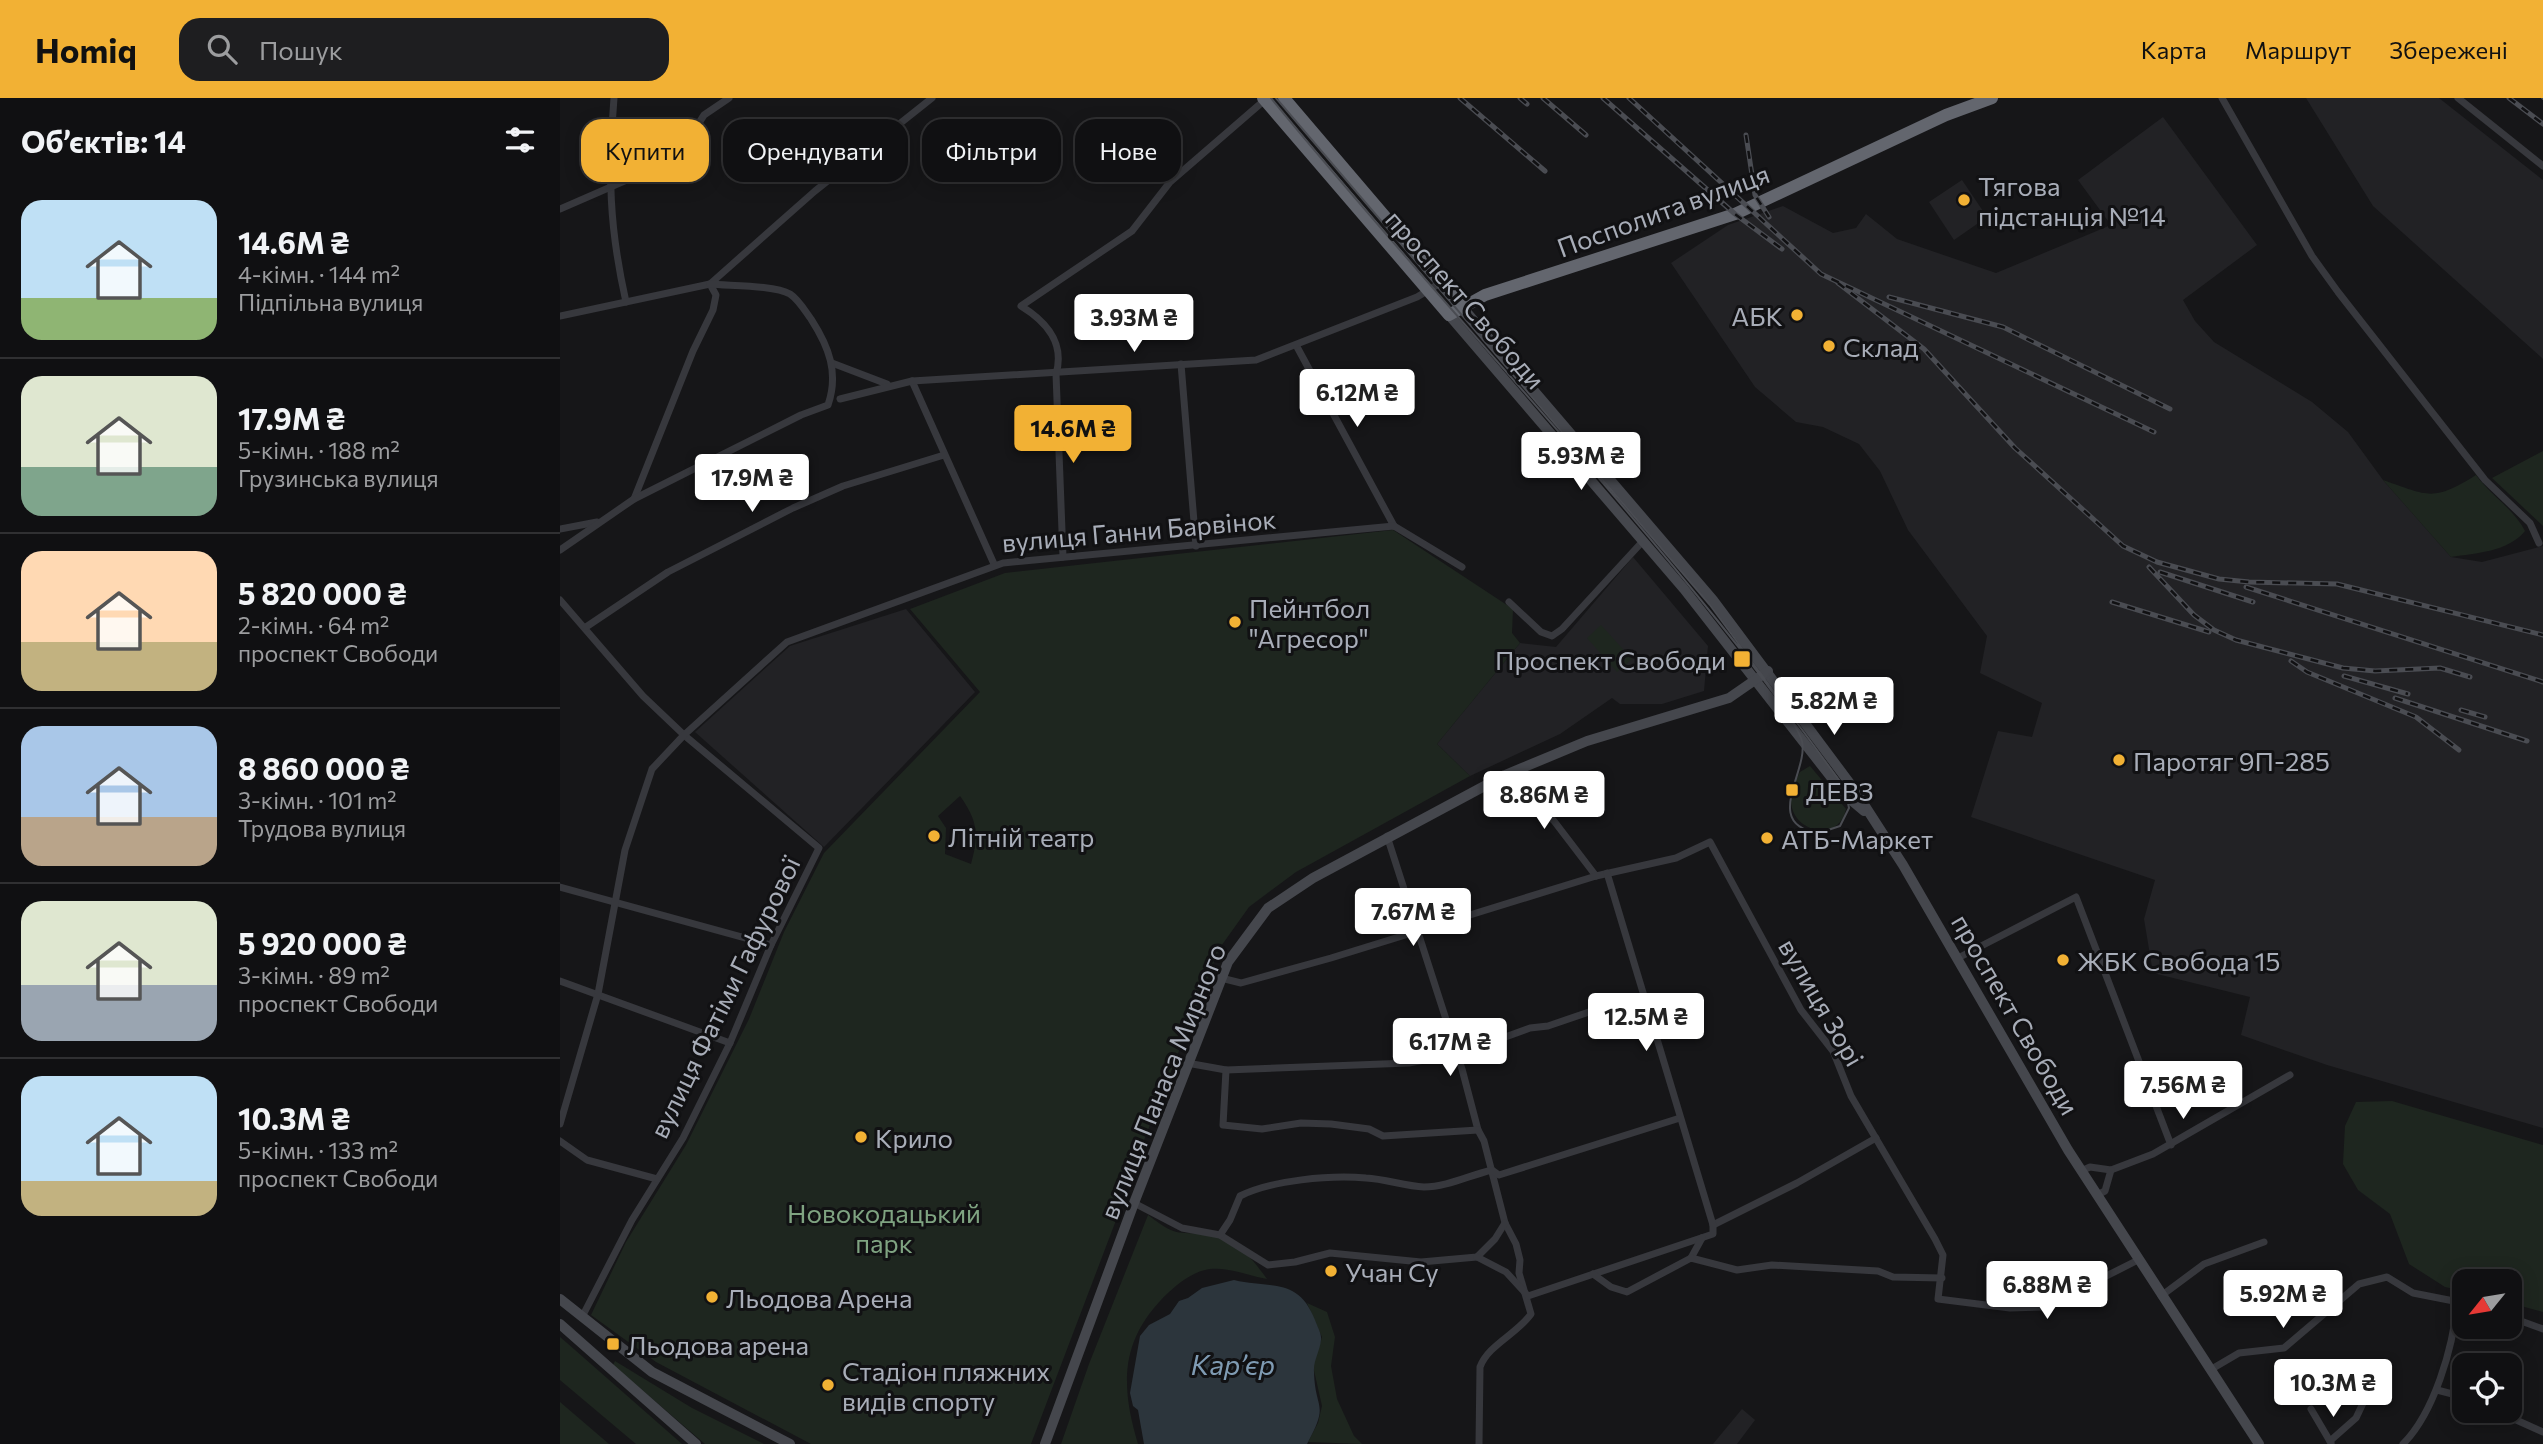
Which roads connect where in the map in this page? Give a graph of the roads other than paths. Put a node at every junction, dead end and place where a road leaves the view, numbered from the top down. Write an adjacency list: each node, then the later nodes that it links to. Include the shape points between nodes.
1 (614, 98): 10 (street)
2 (729, 98): 10 (street, via 704,115 690,137 652,169)
3 (932, 98): 13 (street, via 815,191)
4 (1284, 98): 12 (highway, проспект Свободи)
5 (1992, 98): 16 (highway, Посполита вулиця, via 1735,214 1485,295)
6 (2222, 98): 32 (street, via 2337,292 2485,480 2530,523)
7 (2458, 98): 9 (street)
8 (1265, 99): 14 (highway, проспект Свободи); 22 (street, via 1170,182 1132,231 1021,306 1055,337 1060,359)
9 (2543, 166)
10 (609, 188): 11 (street); 15 (street, via 613,243)
11 (560, 209)
12 (1442, 282): 14 (street); 16 (highway, проспект Свободи)
13 (710, 284): 15 (street); 20 (street, via 790,294 821,334); 27 (street, via 716,295 713,310)
14 (1429, 291): 17 (highway, проспект Свободи); 19 (street)
15 (626, 302): 18 (street)
16 (1463, 308): 17 (highway, Посполита вулиця); 41 (main road, проспект Свободи)
17 (1449, 315): 31 (main road, проспект Свободи)
18 (560, 316)
19 (1296, 345): 21 (street, via 1256,360); 29 (street)
20 (832, 363): 24 (street); 27 (street, via 828,405)
21 (1181, 365): 22 (street); 33 (street)
22 (1056, 374): 23 (street); 35 (street)
23 (912, 381): 24 (street); 26 (street)
24 (888, 384): 25 (street)
25 (840, 399)
26 (944, 455): 36 (street); 40 (street, via 843,486 793,508 668,572)
27 (634, 499): 28 (street)
28 (599, 522): 30 (street); 34 (street)
29 (1394, 526): 33 (street, вулиця Ганни Барвінок); 37 (street)
30 (560, 529)
31 (1643, 541): 39 (street, via 1552,636 1541,632); 42 (main road, проспект Свободи)
32 (2539, 543)
33 (1196, 546): 35 (street, вулиця Ганни Барвінок)
34 (560, 550)
35 (1063, 557): 36 (street, вулиця Ганни Барвінок)
36 (993, 564): 43 (street, вулиця Ганни Барвінок, via 787,642)
37 (1462, 567)
38 (560, 600): 40 (street)
39 (1509, 602)
40 (586, 627): 43 (street, via 643,696)
41 (1768, 671): 42 (main road, вулиця Панаса Мирного); 45 (main road, проспект Свободи)
42 (1756, 681): 44 (main road, вулиця Панаса Мирного, via 1729,698 1587,741); 45 (main road, проспект Свободи, via 1846,795)
43 (684, 735): 50 (street, вулиця Ганни Барвінок, via 652,769 625,850); 52 (street, вулиця Фатіми Гафурової, via 819,848)
44 (1505, 775): 46 (main road, вулиця Панаса Мирного); 48 (street, via 1554,821)
45 (1875, 820): 53 (main road, проспект Свободи)
46 (1387, 836): 51 (street); 54 (main road, вулиця Панаса Мирного, via 1268,908 1239,943)
47 (1607, 873): 48 (street); 57 (street); 68 (street, вулиця Зорі, via 1676,858 1710,842 1801,1010 1833,1051)
48 (1597, 876): 51 (street)
49 (560, 887): 50 (street)
50 (615, 900): 52 (street); 56 (street, вулиця Ганни Барвінок)
51 (1418, 932): 54 (street, via 1241,983); 59 (street)
52 (771, 945): 58 (street, вулиця Фатіми Гафурової)
53 (1958, 958): 70 (street, via 2076,897); 73 (main road, проспект Свободи)
54 (1221, 978): 60 (main road, вулиця Панаса Мирного)
55 (560, 981): 56 (street)
56 (598, 994): 58 (street); 64 (street, вулиця Ганни Барвінок)
57 (1644, 997): 59 (street); 65 (street)
58 (730, 1043): 74 (street, вулиця Фатіми Гафурової, via 683,1138)
59 (1455, 1053): 61 (street, via 1409,1063); 67 (street)
60 (1187, 1063): 61 (street); 76 (main road, вулиця Панаса Мирного)
61 (1226, 1070): 67 (street, via 1223,1125 1262,1129 1331,1124 1383,1136)
62 (2290, 1075): 70 (street)
63 (560, 1090): 64 (street)
64 (569, 1094): 66 (street, вулиця Ганни Барвінок)
65 (1680, 1118): 71 (street, via 1499,1175); 78 (street)
66 (560, 1124)
67 (1478, 1130): 71 (street)
68 (1875, 1138): 78 (street); 86 (street, вулиця Зорі, via 1936,1239 1943,1255)
69 (560, 1141): 74 (street, via 587,1160)
70 (2171, 1145): 72 (street)
71 (1492, 1170): 77 (street); 79 (street, via 1426,1187 1364,1177 1264,1186 1240,1196)
72 (2111, 1170): 73 (street, via 2090,1167); 75 (street, via 2105,1191)
73 (2081, 1171): 75 (main road, проспект Свободи)
74 (657, 1179): 91 (street, вулиця Фатіми Гафурової)
75 (2097, 1195): 84 (main road, проспект Свободи)
76 (1134, 1203): 79 (street, via 1182,1228); 106 (main road, вулиця Панаса Мирного)
77 (1505, 1223): 82 (street); 87 (street, via 1516,1244 1519,1273)
78 (1713, 1224): 80 (street, via 1713,1234)
79 (1220, 1235): 82 (street, via 1268,1265 1329,1253 1421,1262)
80 (1702, 1238): 83 (street); 85 (street)
81 (2264, 1242): 88 (street, via 2204,1264)
82 (1477, 1257): 87 (street, via 1506,1272)
83 (1691, 1258): 85 (street, via 1627,1292); 86 (street, via 1737,1270 1772,1265)
84 (2138, 1261): 86 (street, вулиця Зорі, via 2045,1307 2010,1308 1938,1299); 88 (main road, проспект Свободи)
85 (1593, 1274): 87 (street)
86 (1942, 1278)
87 (1528, 1296): 107 (street, via 1531,1314 1480,1367)
88 (2161, 1296): 96 (main road, проспект Свободи)
89 (560, 1299): 91 (main road)
90 (2452, 1302): 96 (street, via 2413,1293 2387,1277 2359,1284 2284,1348 2239,1353)
91 (582, 1317): 105 (main road, via 652,1371)
92 (2522, 1321): 94 (street)
93 (560, 1324): 104 (main road)
94 (2543, 1329)
95 (2452, 1336): 98 (street)
96 (2210, 1370): 108 (main road, проспект Свободи)
97 (2374, 1380): 103 (street, via 2356,1418)
98 (2437, 1390): 99 (street); 109 (street, via 2428,1412)
99 (2452, 1394)
100 (2311, 1409): 103 (street)
101 (2522, 1423): 102 (street)
102 (2543, 1432)
103 (2331, 1443)
104 (696, 1444)
105 (790, 1444)
106 (1045, 1444)
107 (1479, 1444)
108 (2259, 1444)
109 (2403, 1444)

